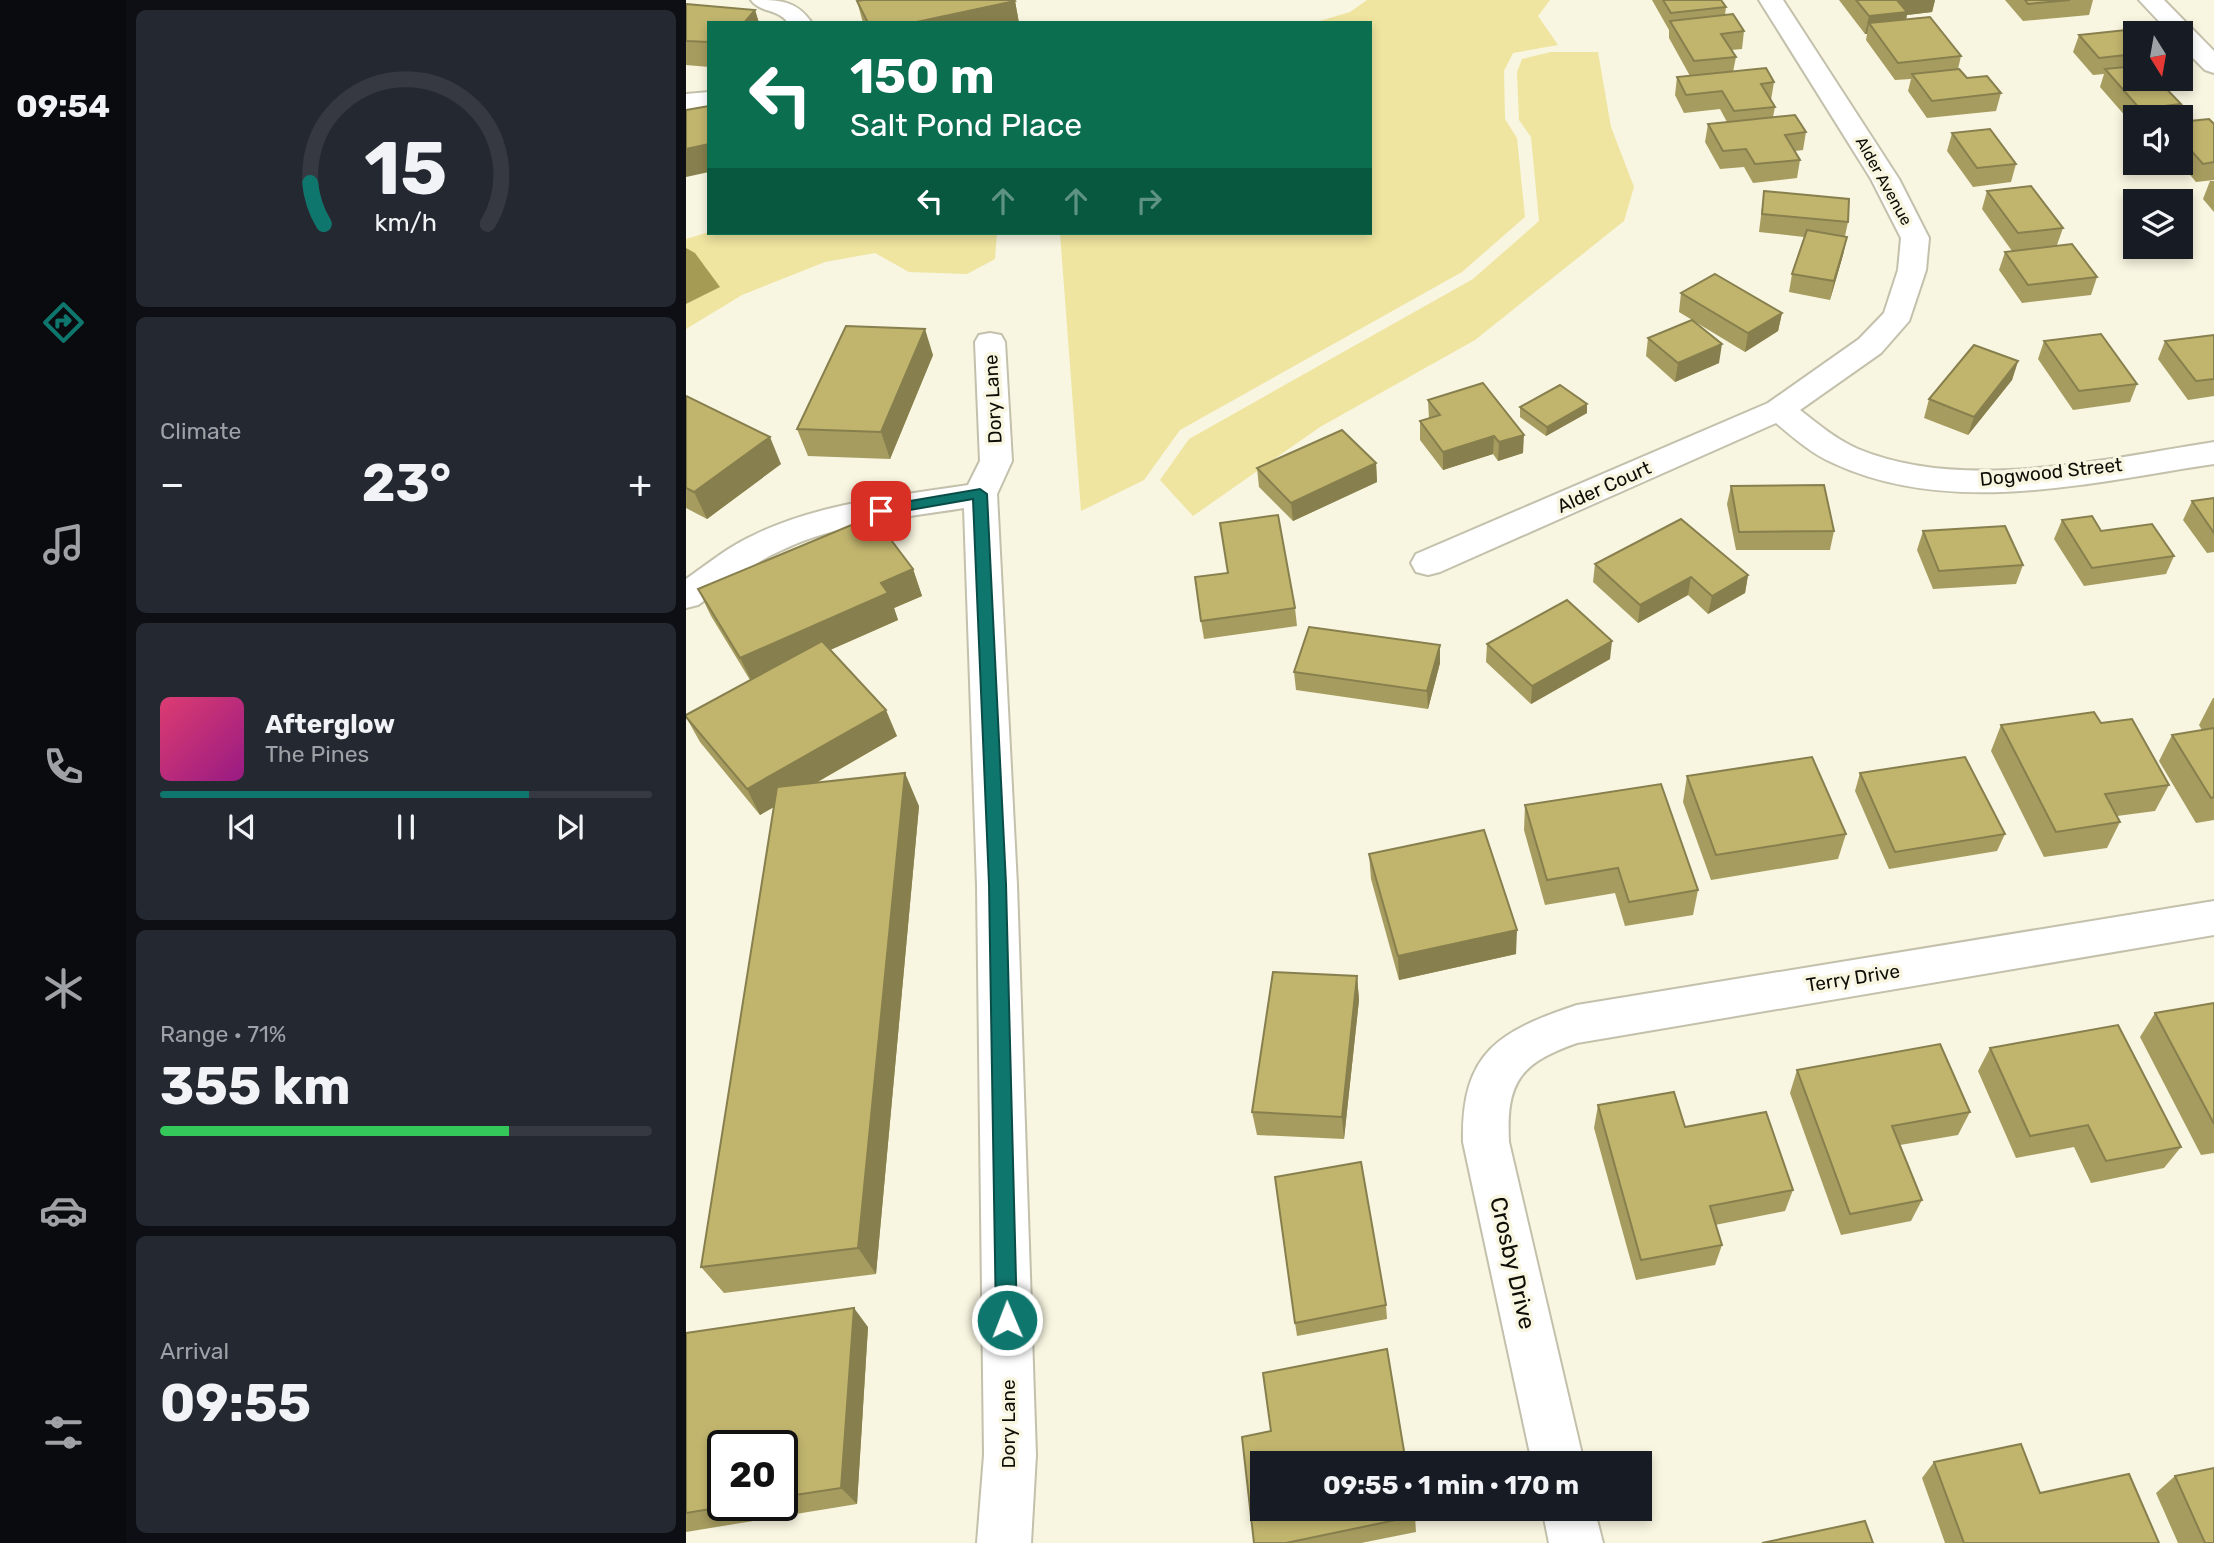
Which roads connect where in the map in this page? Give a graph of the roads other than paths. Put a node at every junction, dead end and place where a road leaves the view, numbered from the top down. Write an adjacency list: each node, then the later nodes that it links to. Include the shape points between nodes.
1 (763, 0): 4 (street, via 793,11)
2 (1771, 0): 9 (street, Alder Avenue, via 1885,179 1915,238 1912,270 1898,315 1870,346)
3 (2151, 0): 5 (street)
4 (799, 21)
5 (2214, 65)
6 (707, 100): 7 (street)
7 (686, 102)
8 (990, 342): 11 (street, Dory Lane, via 996,461)
9 (1779, 410): 10 (street, Dogwood Street, via 1846,456 1901,473 1938,478 2022,478); 12 (street, Alder Court)
10 (2214, 453)
11 (980, 494): 13 (street, via 831,519 765,544); 18 (street, Dory Lane, via 997,884 1010,1455)
12 (1428, 563)
13 (686, 596)
14 (2214, 918): 15 (street, Terry Drive, via 1577,1024 1537,1037)
15 (1501, 1064): 16 (street, Crosby Drive, via 1485,1105 1486,1142)
16 (1555, 1451)
17 (1571, 1521): 19 (street)
18 (1004, 1543)
19 (1576, 1543)

